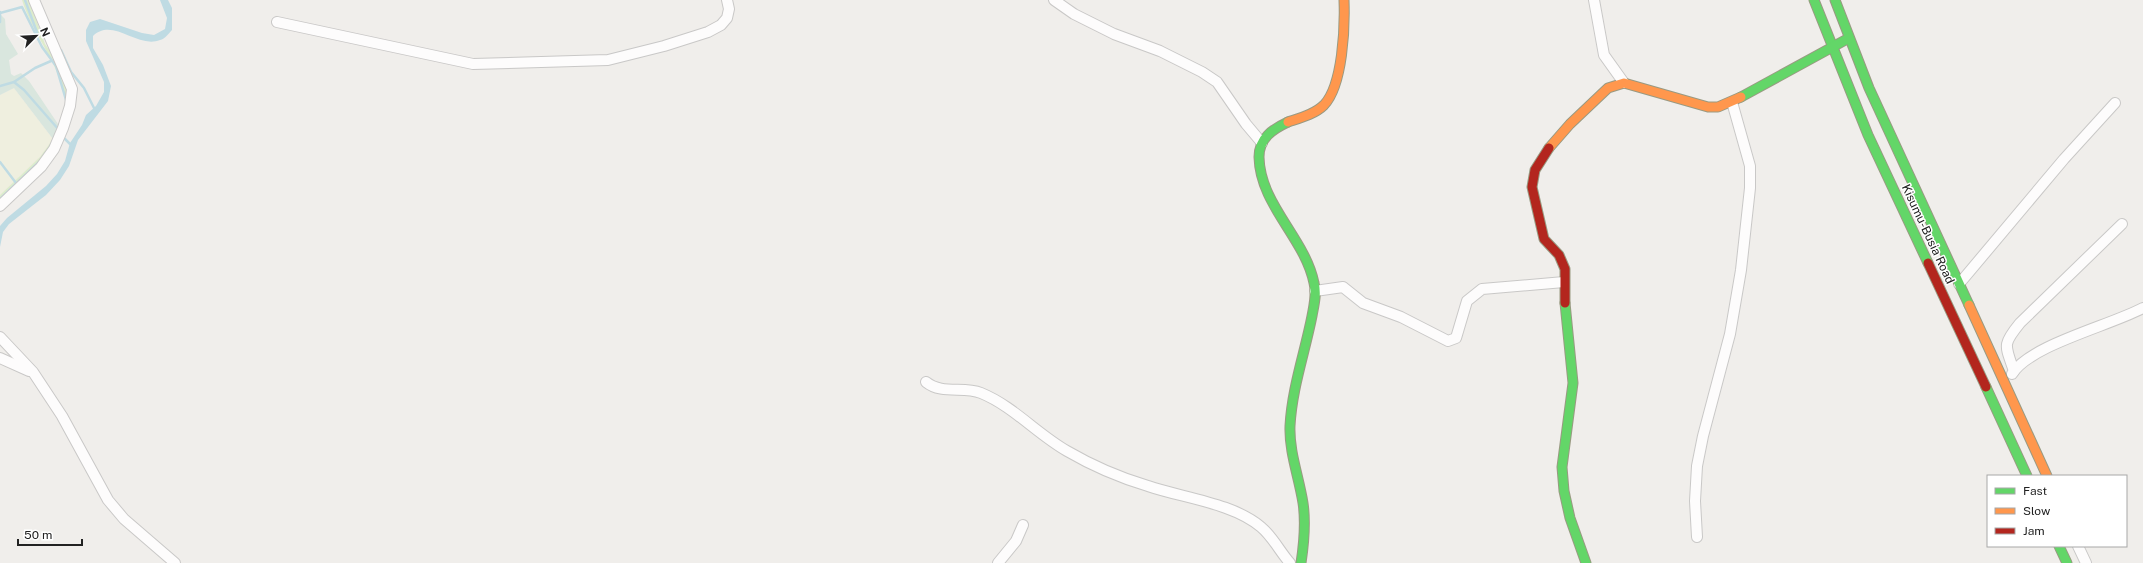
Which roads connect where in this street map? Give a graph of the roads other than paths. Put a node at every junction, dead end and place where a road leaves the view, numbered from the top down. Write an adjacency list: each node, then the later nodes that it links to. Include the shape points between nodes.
1 (34, 0): 15 (street, via 72,89 70,106 64,128 54,149 41,167)
2 (728, 0): 8 (street, via 727,18 715,28 664,46 608,60 473,64)
3 (1054, 0): 14 (street, via 1074,14 1114,34 1160,51 1217,82)
4 (1345, 0): 14 (main road, via 1335,86 1330,99 1320,108 1277,128 1268,134)
5 (1594, 0): 11 (street, via 1604,55)
6 (1814, 0): 10 (main road, Kisumu-Busia Road)
7 (1834, 0): 9 (main road)
8 (277, 22)
9 (1849, 38): 10 (main road); 17 (main road, via 1868,88)
10 (1832, 46): 12 (main road); 18 (main road, Kisumu-Busia Road, via 1868,135)
11 (1624, 83): 12 (main road, via 1708,108); 19 (main road, via 1608,88 1570,124 1534,170 1532,187 1540,225 1544,239 1564,263)
12 (1732, 102): 32 (street, via 1750,166 1750,188 1741,270 1730,334 1697,466)
13 (2115, 103): 20 (street, via 2064,159)
14 (1262, 143): 21 (main road, via 1259,155 1264,180 1308,264)
15 (0, 206)
16 (2122, 224): 25 (street, via 2020,323 2007,339 2006,345)
17 (1939, 242): 18 (street); 20 (main road)
18 (1922, 249): 29 (main road, Kisumu-Busia Road)
19 (1564, 282): 21 (street, via 1482,288 1467,301 1456,338 1448,341 1401,317 1363,303 1343,287); 39 (main road, via 1573,383 1562,467 1570,518)
20 (1959, 284): 28 (main road)
21 (1315, 291): 38 (main road, via 1290,423 1290,447 1306,534)
22 (2143, 308): 25 (street, via 2038,351 2018,364)
23 (0, 337): 26 (street)
24 (0, 358): 26 (street)
25 (2014, 371): 28 (street)
26 (33, 372): 35 (street, via 62,416 108,500 124,519)
27 (926, 382): 37 (street, via 936,389 980,393 1002,405 1067,451 1106,470 1146,486 1222,507 1249,519 1262,528)
28 (2005, 384): 30 (main road)
29 (2027, 475)
30 (2047, 475)
31 (1023, 525): 36 (street, via 1016,541)
32 (1697, 536)
33 (2059, 547): 40 (main road)
34 (2078, 547): 41 (street)
35 (175, 563)
36 (998, 563)
37 (1290, 563)
38 (1301, 563)
39 (1586, 563)
40 (2067, 563)
41 (2086, 563)

